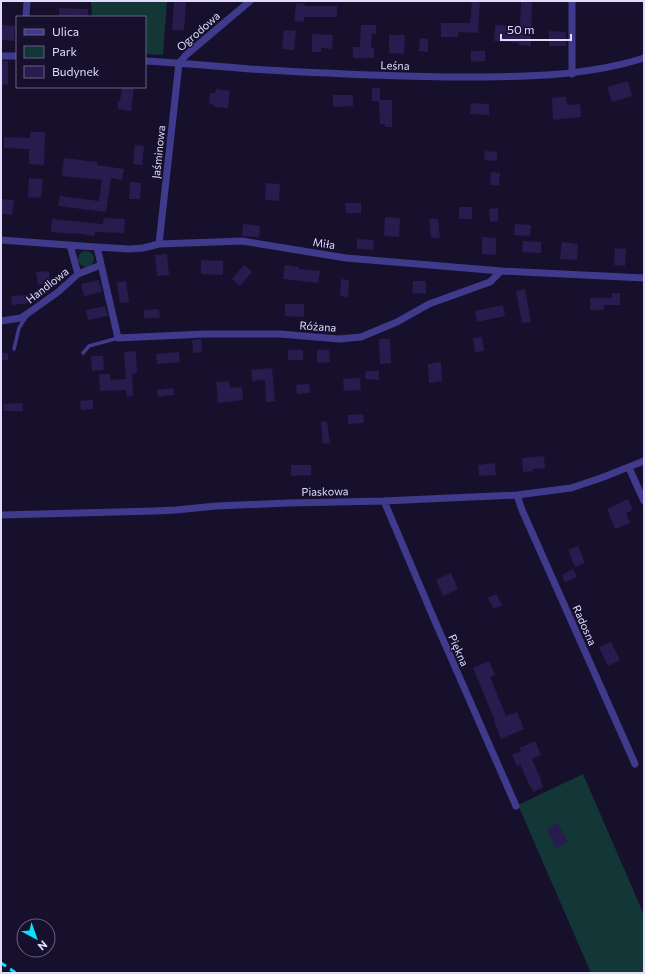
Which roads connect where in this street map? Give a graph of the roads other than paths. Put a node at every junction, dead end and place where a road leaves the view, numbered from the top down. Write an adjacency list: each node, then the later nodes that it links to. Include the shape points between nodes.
1 (27, 1): 4 (street)
2 (250, 1): 9 (street, Ogrodowa)
3 (572, 1): 10 (street)
4 (26, 16)
5 (1, 56): 6 (street)
6 (16, 56)
7 (644, 58): 10 (street, Leśna)
8 (146, 61): 9 (street, Leśna)
9 (179, 63): 10 (street, Leśna, via 397,76); 12 (street, Jaśminowa)
10 (572, 74)
11 (1, 240): 13 (street, Miła)
12 (159, 244): 14 (street, Miła, via 129,249); 16 (street, Miła, via 242,241 346,258)
13 (70, 245): 14 (street, Miła); 17 (street, Handlowa)
14 (97, 247): 15 (street)
15 (101, 265): 17 (street); 21 (street)
16 (502, 271): 18 (street, Miła); 21 (street, Różana, via 490,282 430,304 397,322 361,337 338,339 280,334 204,334)
17 (78, 274): 19 (street, Handlowa)
18 (644, 278)
19 (27, 314): 20 (street, Handlowa, via 21,318); 22 (lane, via 19,328)
20 (1, 321)
21 (118, 338): 23 (lane, Różana, via 89,346)
22 (14, 349)
23 (83, 353)
24 (644, 461): 25 (street, Piaskowa)
25 (629, 468): 26 (street, Piaskowa, via 570,488); 28 (street)
26 (517, 495): 27 (street, Piaskowa); 30 (street, Radosna)
27 (384, 501): 29 (street, Piaskowa); 31 (street, Piękna)
28 (644, 501)
29 (1, 515)
30 (635, 764)
31 (516, 806)

